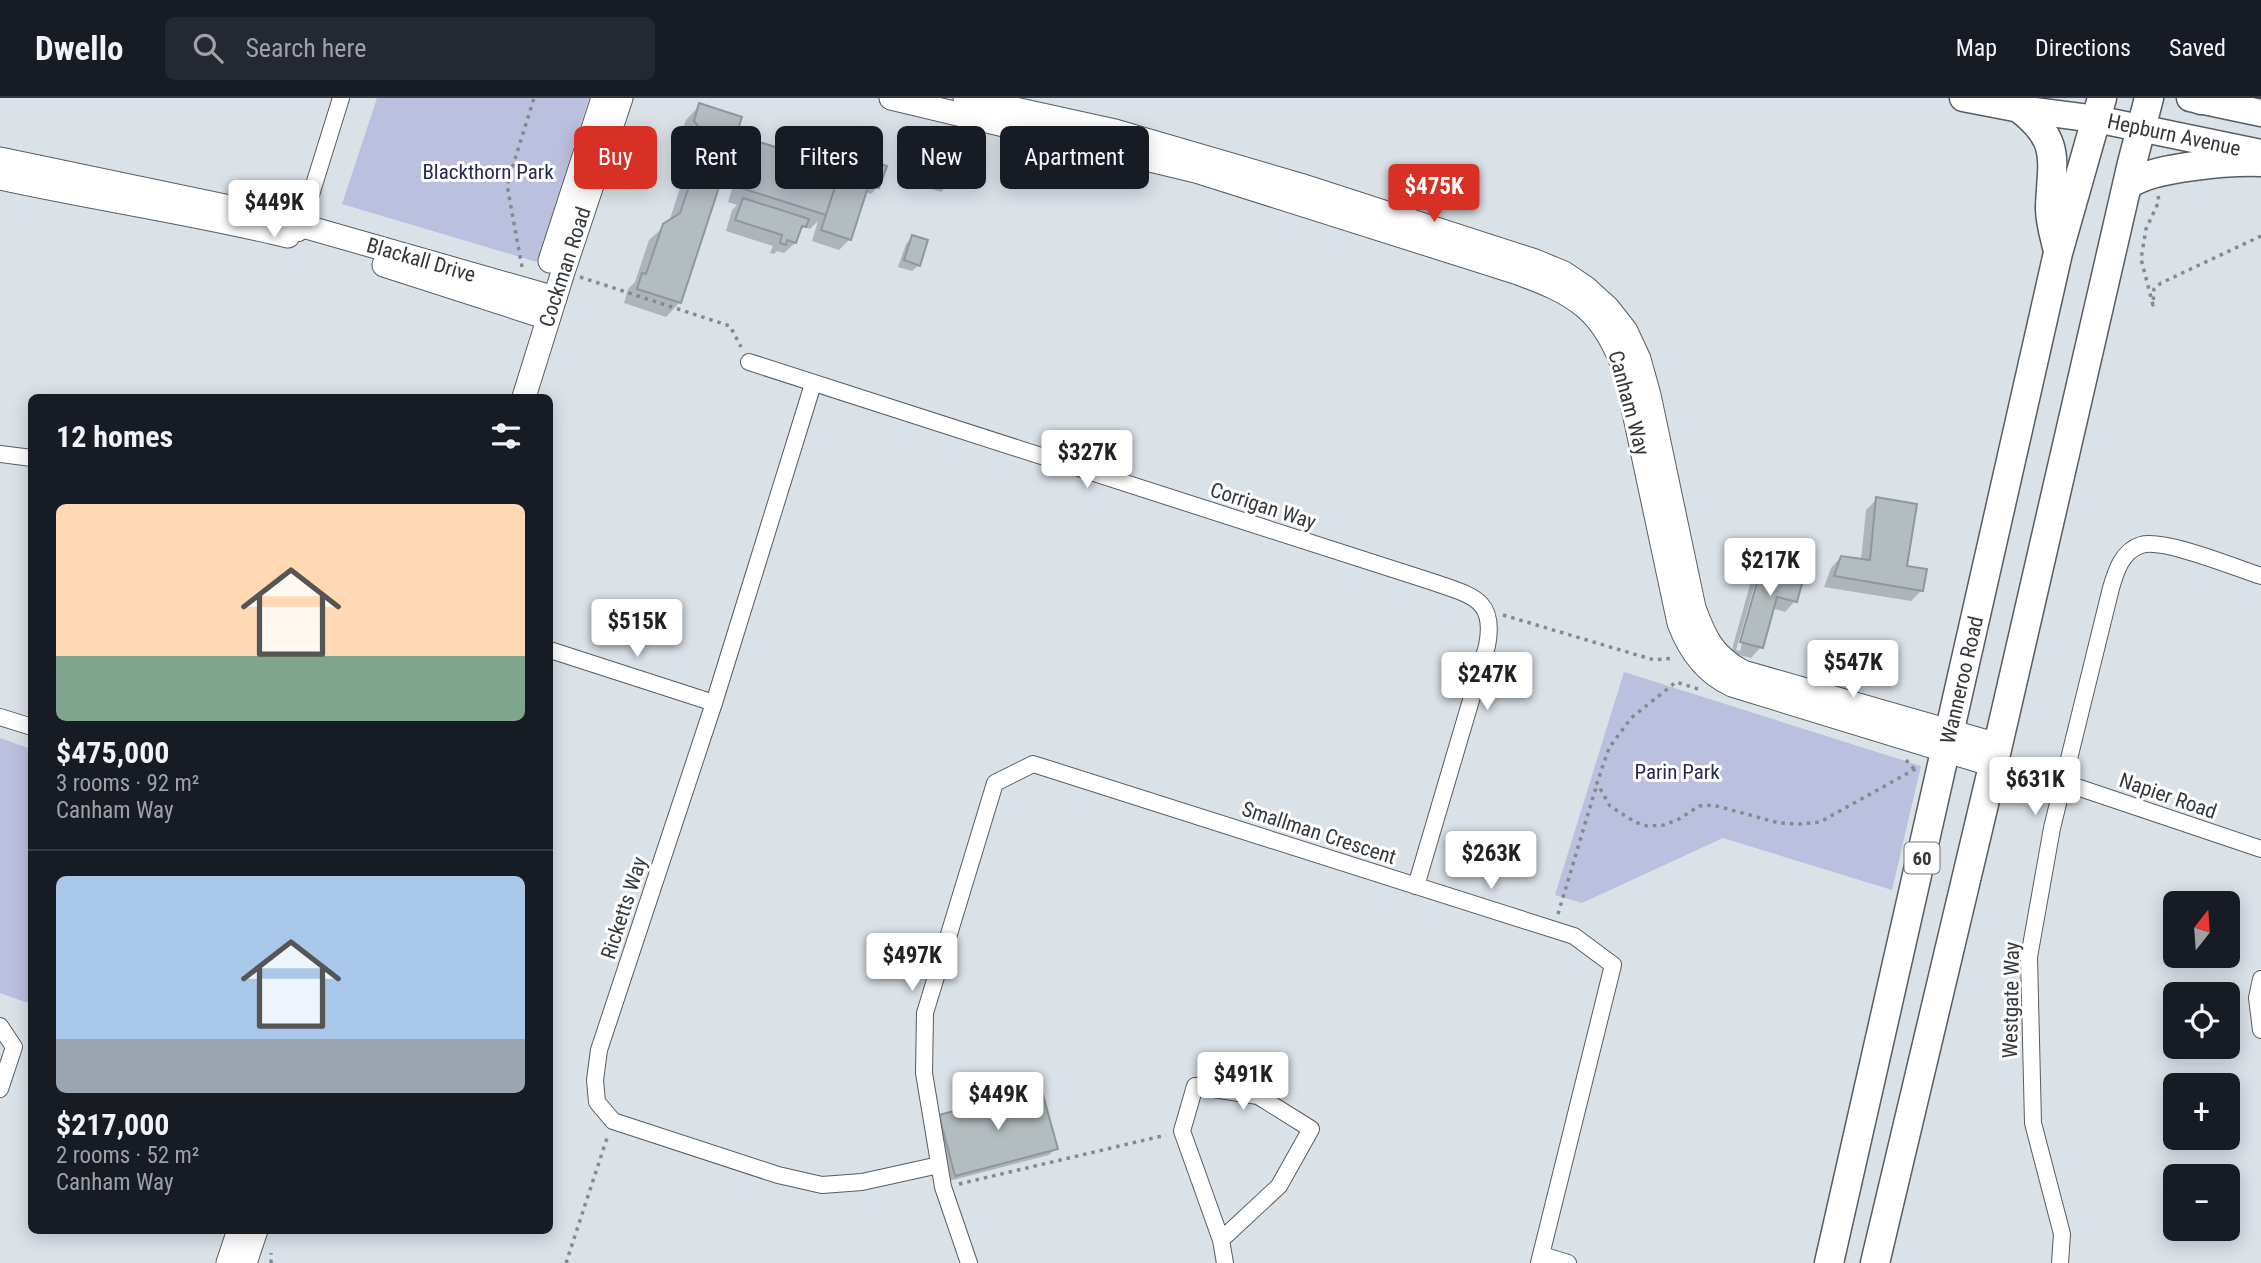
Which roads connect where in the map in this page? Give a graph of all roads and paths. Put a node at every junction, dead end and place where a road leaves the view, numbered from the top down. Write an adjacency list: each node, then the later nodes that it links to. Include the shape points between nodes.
1 (341, 98): 20 (street)
2 (534, 98): 24 (path, via 508,185 522,271)
3 (603, 98): 24 (main road, Cockman Road)
4 (621, 98): 24 (main road, Cockman Road)
5 (891, 98): 34 (main road, Canham Way, via 1196,171 1540,280 1584,306 1612,339 1626,375 1679,623)
6 (965, 98): 38 (main road, Canham Way, via 1198,154 1564,273 1608,308 1640,359 1694,608 1713,650 1743,672 1886,715)
7 (1963, 98): 11 (main road, Hepburn Avenue)
8 (2149, 98): 13 (highway, 60)
9 (2197, 99): 12 (main road, Hepburn Avenue)
10 (2099, 108): 11 (main road, Hepburn Avenue); 13 (main road, Hepburn Avenue); 22 (highway, Wanneroo Road / 60)
11 (2020, 109): 22 (highway, via 2036,122 2050,146 2050,211)
12 (2261, 113)
13 (2140, 128): 14 (main road, Hepburn Avenue); 19 (highway, 60)
14 (2261, 153)
15 (0, 159): 20 (main road, Blackall Drive, via 254,212)
16 (2261, 162): 17 (highway, via 2236,161)
17 (2157, 173): 19 (highway); 21 (path, via 2159,201 2146,229 2141,260 2153,305 2154,289 2161,283)
18 (0, 178): 20 (main road, Blackall Drive)
19 (2128, 186): 40 (highway, 60)
20 (299, 232): 24 (main road, Blackall Drive, via 440,266)
21 (2261, 236)
22 (2058, 253): 38 (highway, Wanneroo Road / 60)
23 (571, 275): 25 (path, via 730,326)
24 (539, 302): 27 (main road, Cockman Road); 28 (main road, Cockman Road)
25 (749, 362): 26 (street, Corrigan Way)
26 (813, 384): 32 (street, Corrigan Way, via 1436,583 1476,599); 35 (street, Ricketts Way)
27 (508, 394)
28 (524, 394)
29 (0, 454): 30 (street)
30 (28, 458)
31 (2261, 576): 42 (street, Westgate Way, via 2162,544 2140,545 2127,554 2111,588)
32 (1485, 609): 34 (path, via 1654,660); 45 (street, via 1490,619 1487,646)
33 (553, 651): 35 (street)
34 (1695, 667): 38 (main road, Canham Way, via 1732,685); 43 (path, via 1699,689 1676,682 1631,718 1609,748)
35 (714, 704): 51 (street, Ricketts Way, via 599,1050 597,1102)
36 (0, 717): 37 (street)
37 (28, 726)
38 (1939, 748): 40 (main road, Canham Way); 41 (path); 65 (highway, Wanneroo Road / 60)
39 (1900, 752): 41 (path)
40 (1995, 755): 66 (highway, 60)
41 (1914, 769): 43 (path, via 1820,822 1800,824 1699,806 1664,825 1647,826 1610,806)
42 (2062, 782): 44 (street, Napier Road); 67 (street, Westgate Way, via 2029,957 2033,1123 2062,1234)
43 (1597, 783): 46 (path)
44 (2261, 849)
45 (1416, 886): 46 (street, Smallman Crescent); 53 (street, Smallman Crescent, via 1033,764 995,783 925,1013 924,1073)
46 (1553, 930): 58 (street, Smallman Crescent, via 1574,936 1613,965)
47 (2261, 979): 49 (street, via 2257,998)
48 (0, 1026): 50 (street, via 14,1047)
49 (2261, 1030)
50 (0, 1089)
51 (613, 1121): 53 (street, via 822,1185 862,1182); 61 (path)
52 (1182, 1132): 54 (path); 57 (street); 57 (street, via 1195,1086 1258,1096 1311,1129 1279,1186)
53 (939, 1165): 54 (street)
54 (943, 1188): 62 (street)
55 (238, 1234): 59 (main road)
56 (255, 1234): 60 (main road)
57 (1221, 1240): 63 (street)
58 (1541, 1259): 64 (street)
59 (228, 1263)
60 (245, 1263)
61 (566, 1263)
62 (969, 1263)
63 (1225, 1263)
64 (1568, 1263)
65 (1829, 1263)
66 (1875, 1263)
67 (2060, 1263)

